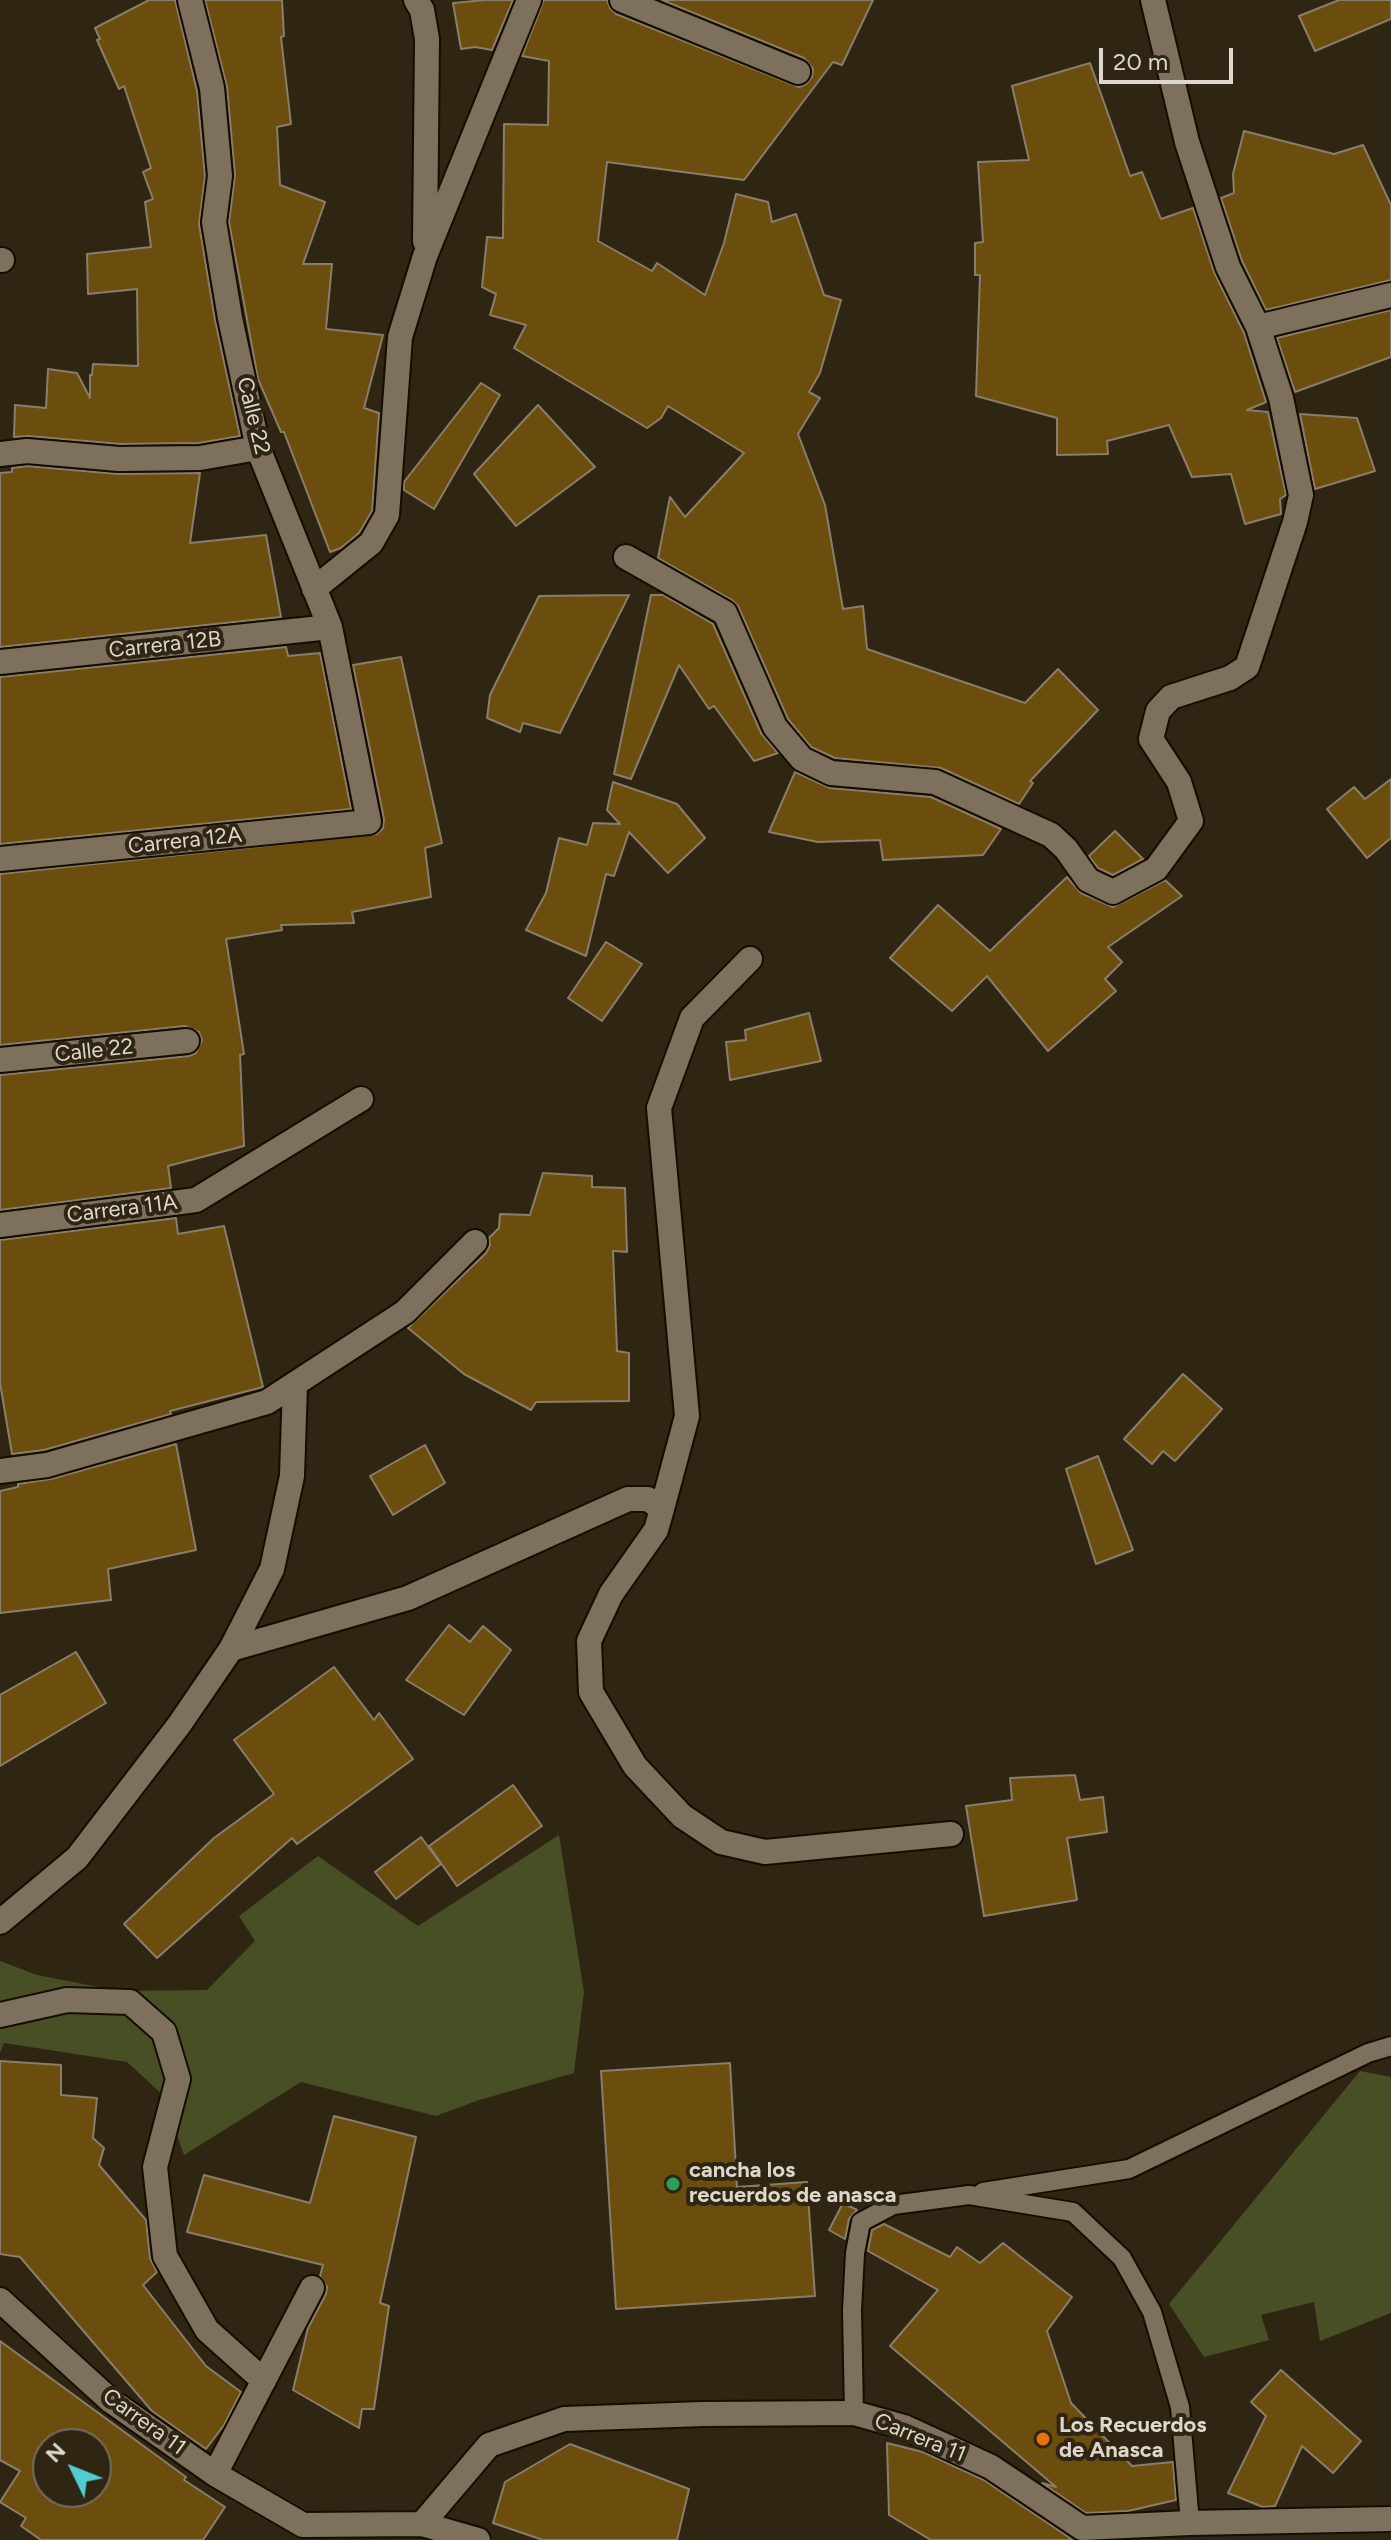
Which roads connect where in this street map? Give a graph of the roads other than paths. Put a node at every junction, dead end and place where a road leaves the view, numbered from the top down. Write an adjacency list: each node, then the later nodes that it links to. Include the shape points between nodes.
1 (190, 0): 11 (street, Calle 22, via 212,88 220,176 214,222)
2 (416, 0): 8 (street, via 427,39)
3 (529, 0): 8 (street)
4 (622, 0): 6 (street)
5 (1153, 0): 10 (street, via 1187,142 1228,267)
6 (674, 10): 7 (street)
7 (798, 72)
8 (425, 256): 14 (street, via 400,337 387,515 371,543)
9 (1391, 295): 10 (street)
10 (1258, 327): 13 (street, via 1281,398 1301,495 1295,522 1247,667 1171,697 1158,711 1151,739 1179,782 1191,821 1156,869 1113,892 1088,880 1051,835 935,782 831,773 802,759 775,727 725,613)
11 (258, 448): 12 (street, via 200,458); 14 (street, Calle 22)
12 (0, 454)
13 (626, 557)
14 (314, 589): 15 (street, Calle 22)
15 (330, 627): 16 (street, Carrera 12B); 17 (street, Calle 22)
16 (0, 662)
17 (369, 822): 18 (street, Carrera 12A)
18 (0, 859)
19 (750, 959): 27 (street, via 692,1018 659,1108 687,1416)
20 (187, 1041): 21 (street, Calle 22)
21 (0, 1060)
22 (361, 1099): 23 (street, Carrera 11A, via 196,1200)
23 (0, 1225)
24 (475, 1242): 25 (street, via 405,1312)
25 (295, 1385): 26 (street, via 267,1402 47,1465); 28 (street, via 292,1476 272,1569)
26 (0, 1471)
27 (662, 1509): 28 (street, via 648,1499 628,1499 408,1598); 29 (street, via 656,1530 611,1594 589,1641 591,1692 635,1766 682,1816 721,1842 765,1852)
28 (231, 1649): 30 (street, via 77,1858)
29 (951, 1834)
30 (0, 1922)
31 (0, 2015): 36 (street, via 67,2000 130,2002 164,2032 178,2079 155,2167 165,2256 207,2330)
32 (1391, 2046): 33 (lane, via 1129,2169)
33 (969, 2195): 37 (lane, via 893,2205 861,2222 852,2310); 40 (lane, via 1073,2212 1122,2258 1152,2312 1180,2407)
34 (312, 2288): 36 (street)
35 (0, 2300): 38 (street, Carrera 11, via 111,2401)
36 (264, 2381): 38 (street)
37 (854, 2413): 40 (street, Carrera 11, via 904,2427 991,2467 1082,2528); 41 (street, Carrera 11, via 564,2419 489,2445)
38 (215, 2474): 42 (street, Carrera 11)
39 (1391, 2519): 40 (street, Carrera 11)
40 (1190, 2523)
41 (422, 2524): 42 (street); 43 (street)
42 (298, 2532)
43 (478, 2540)

